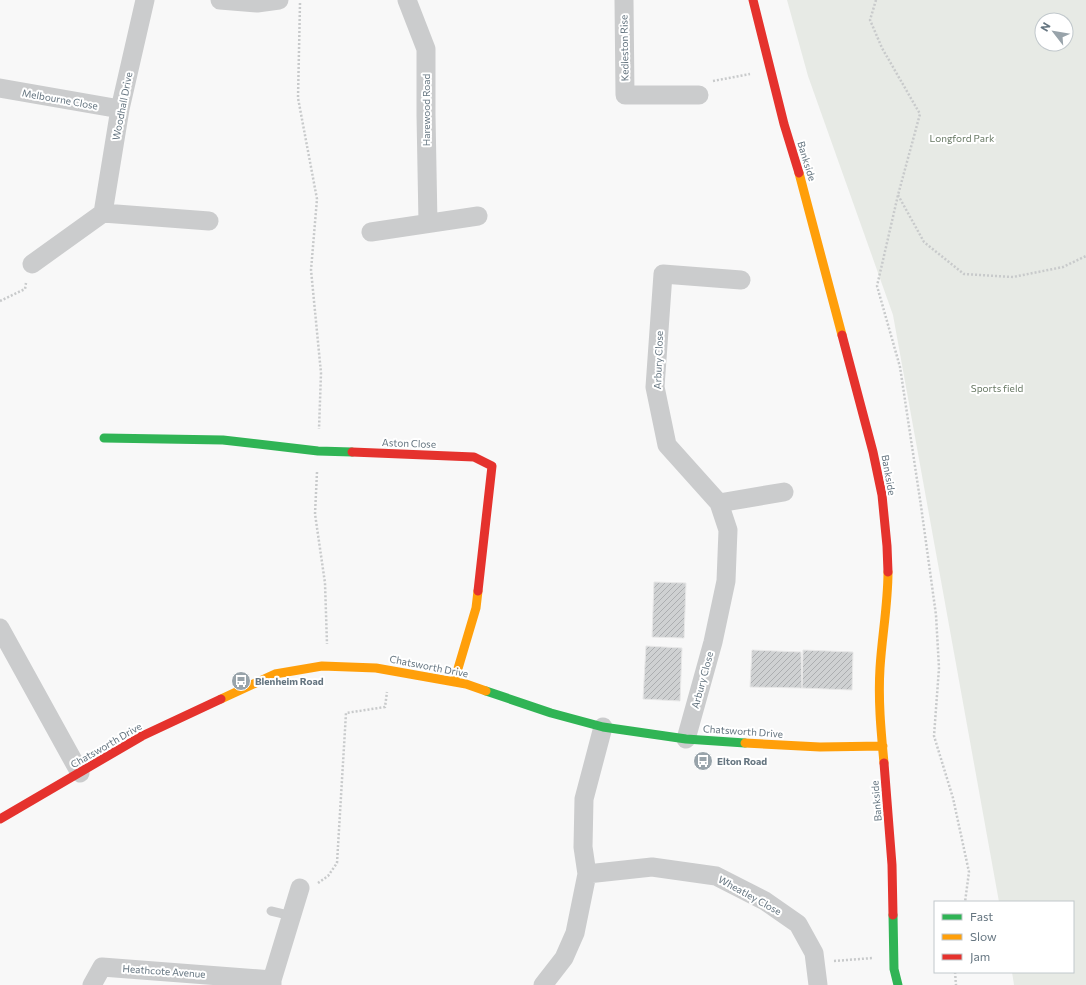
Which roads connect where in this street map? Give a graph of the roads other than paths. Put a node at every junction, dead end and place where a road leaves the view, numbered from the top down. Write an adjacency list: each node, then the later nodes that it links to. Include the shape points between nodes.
1 (145, 0): 9 (street, Woodhall Drive)
2 (220, 0): 3 (street, via 256,3)
3 (279, 0)
4 (407, 0): 13 (street, Harewood Road, via 426,49)
5 (624, 0): 8 (street, Kedleston Rise, via 625,95)
6 (753, 0): 24 (street, Bankside, via 873,452 882,495 888,580 879,699)
7 (0, 88): 9 (street, Melbourne Close)
8 (699, 95)
9 (120, 110): 10 (street, Woodhall Drive)
10 (103, 213): 12 (street); 15 (street)
11 (478, 216): 13 (street)
12 (209, 221)
13 (428, 223): 14 (street)
14 (371, 232)
15 (32, 264)
16 (741, 280): 19 (street, Arbury Close, via 663,274 655,387 667,445)
17 (104, 438): 21 (street, Aston Close, via 223,440 318,451 474,457 492,466 476,608)
18 (784, 492): 19 (street)
19 (719, 503): 23 (street, Arbury Close, via 728,530 726,581 713,642)
20 (0, 628): 25 (street)
21 (454, 682): 22 (street, Chatsworth Drive); 25 (street, Chatsworth Drive, via 376,668 327,667 276,674 142,736)
22 (603, 727): 23 (street, Chatsworth Drive); 27 (street, via 584,799)
23 (686, 739): 24 (street, Chatsworth Drive, via 820,747)
24 (883, 746): 31 (street, Bankside, via 892,864)
25 (80, 773): 26 (street, Chatsworth Drive)
26 (0, 819)
27 (587, 874): 34 (street, via 575,932 564,958); 35 (street, Wheatley Close, via 652,867 716,876 765,901 798,924 814,953)
28 (300, 888): 30 (street, Heathcote Avenue)
29 (271, 911): 30 (lane)
30 (292, 916): 32 (street, Heathcote Avenue)
31 (894, 969): 36 (street, Bankside); 37 (street, Bankside)
32 (272, 982): 33 (street, Heathcote Avenue, via 102,967)
33 (92, 985)
34 (543, 985)
35 (818, 985)
36 (890, 985)
37 (898, 985)

